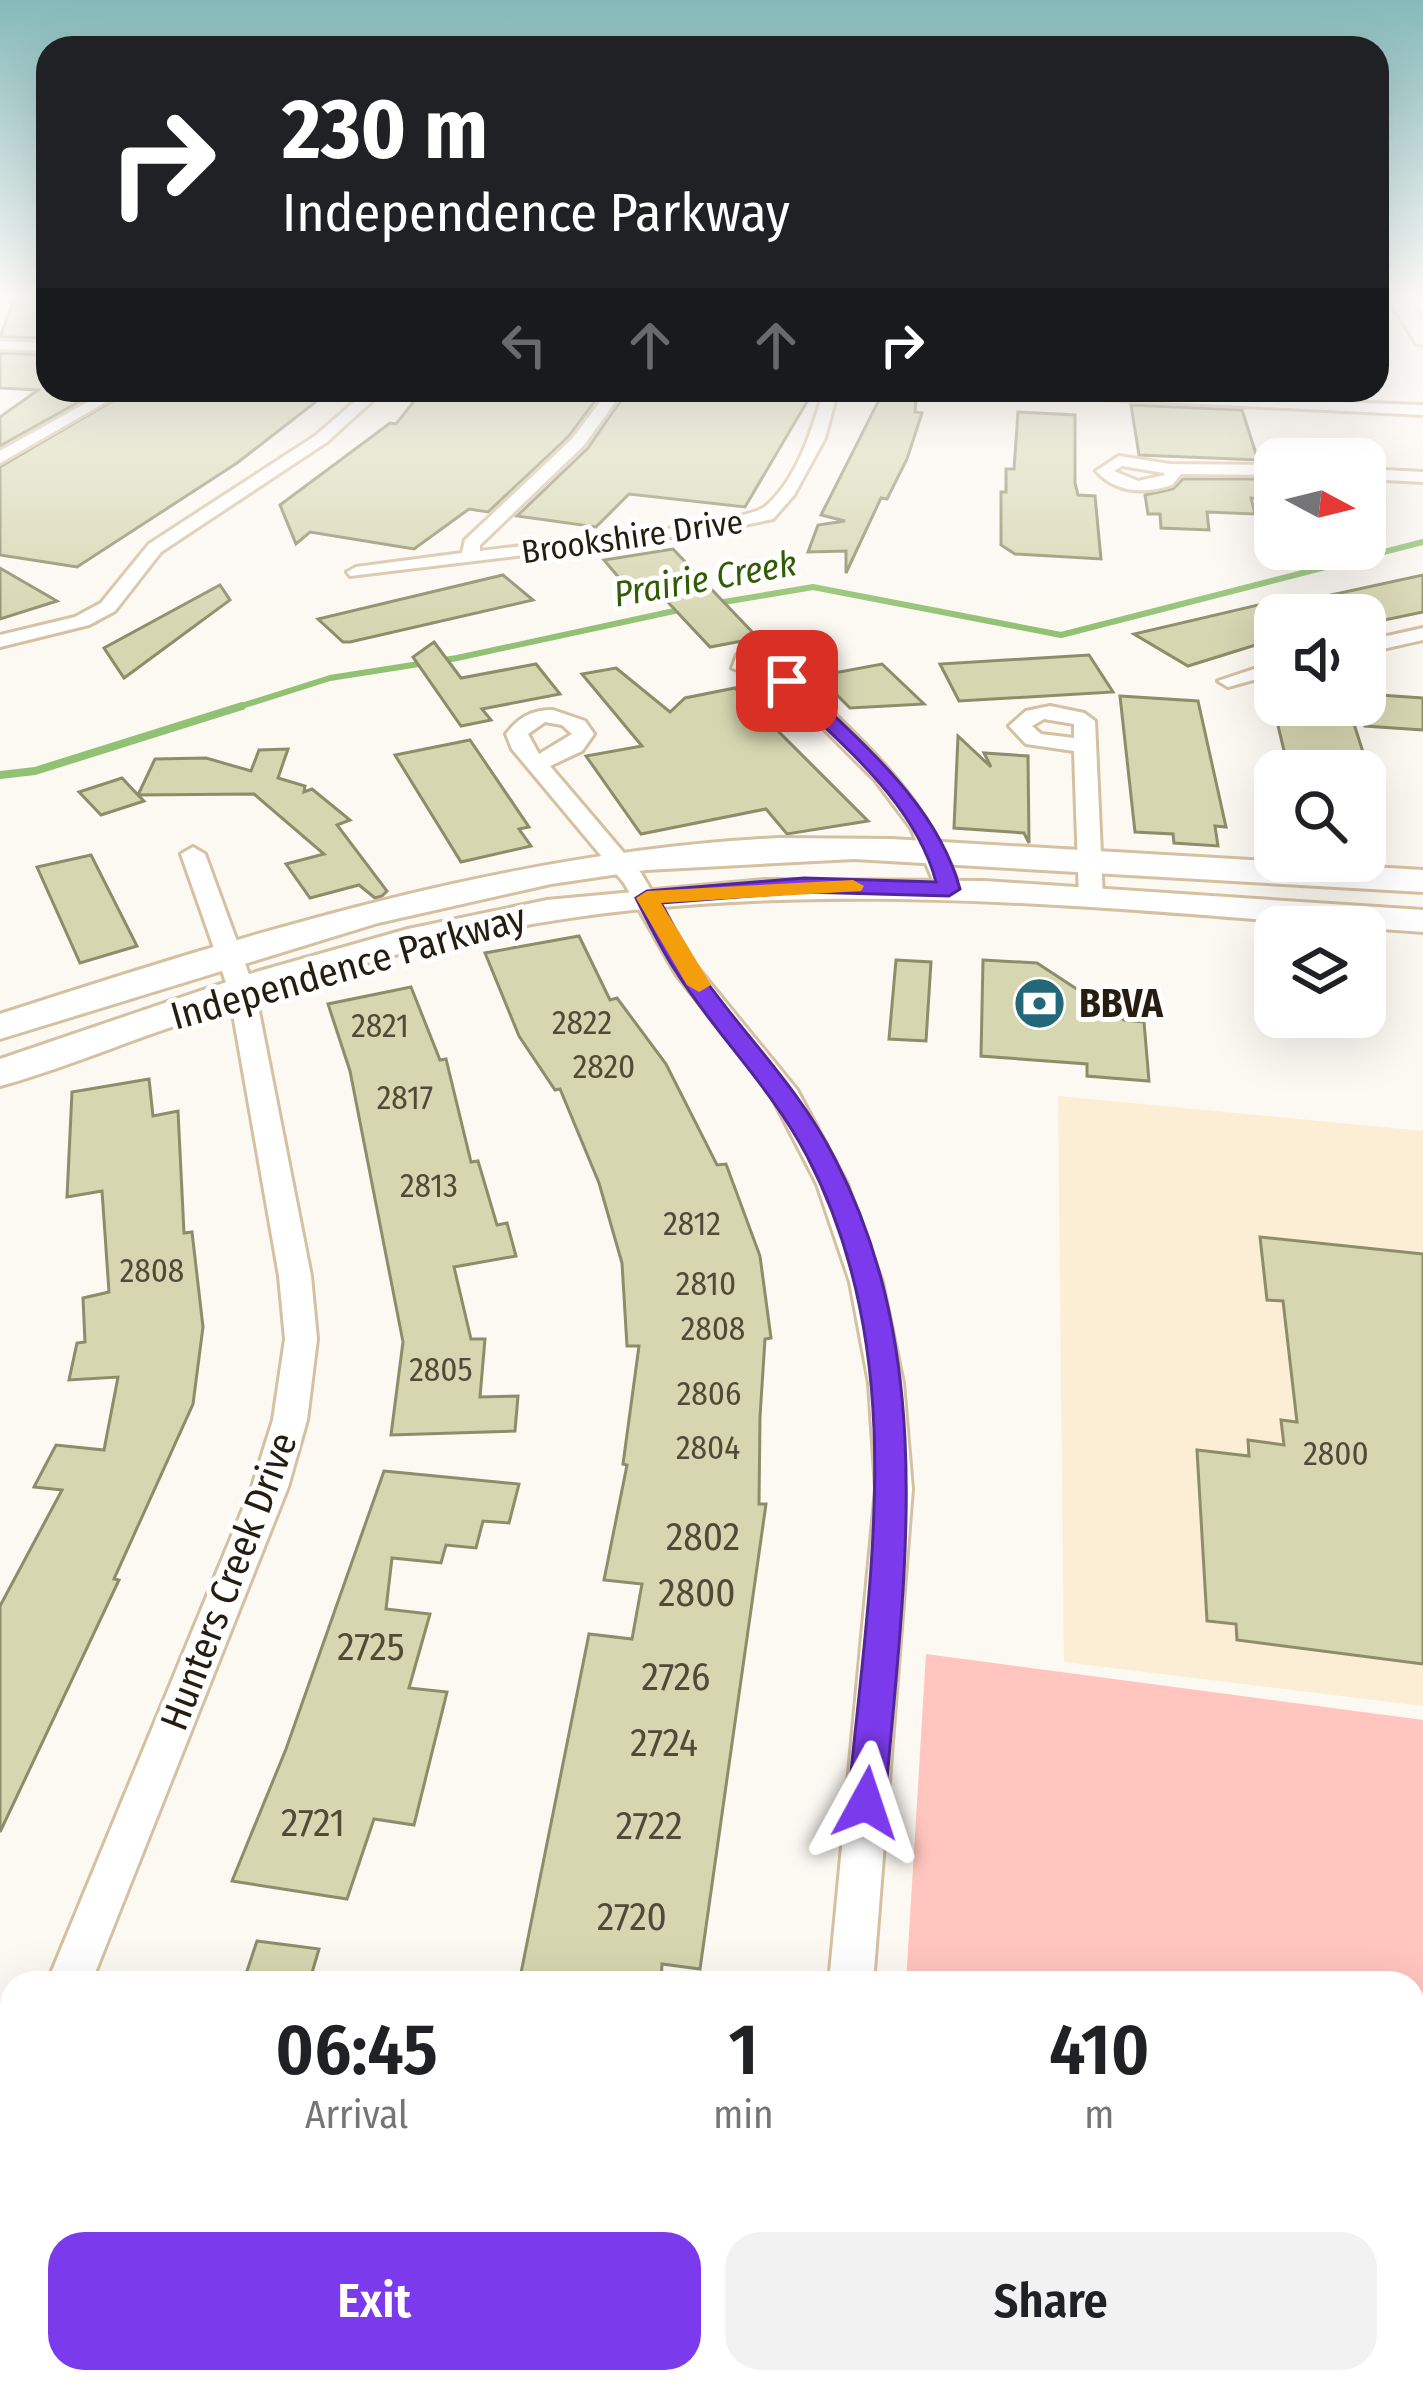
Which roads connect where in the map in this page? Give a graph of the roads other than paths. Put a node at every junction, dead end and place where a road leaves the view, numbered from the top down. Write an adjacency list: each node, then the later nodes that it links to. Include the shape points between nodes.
1 (87, 409): 5 (street)
2 (356, 409): 13 (street, via 155,548 108,607)
3 (603, 409): 10 (street, via 471,544)
4 (826, 409): 10 (street, Brookshire Drive, via 786,495 766,515)
5 (0, 458)
6 (1170, 469): 7 (street)
7 (1254, 470)
8 (1386, 475): 9 (street)
9 (1423, 477)
10 (471, 558): 11 (street, Brookshire Drive)
11 (356, 572)
12 (1423, 634): 14 (street)
13 (0, 641)
14 (1386, 642)
15 (1254, 674): 17 (street)
16 (787, 681): 22 (street, via 879,770)
17 (1228, 681)
18 (1082, 746): 25 (street)
19 (536, 764): 21 (street)
20 (194, 854): 31 (street, Hunters Creek Drive)
21 (618, 863): 22 (main road, Independence Parkway, via 793,847); 27 (street); 31 (main road, Independence Parkway, via 495,882)
22 (944, 871): 25 (main road, Independence Parkway); 27 (main road, Independence Parkway)
23 (1254, 874): 25 (main road, Independence Parkway)
24 (1386, 879): 26 (main road, Independence Parkway)
25 (1091, 880): 28 (main road, Independence Parkway)
26 (1423, 881)
27 (647, 898): 32 (main road, Independence Parkway, via 542,911); 36 (street, via 686,970 782,1087 823,1160 879,1324 894,1489)
28 (1254, 908)
29 (1386, 919): 30 (main road, Independence Parkway)
30 (1423, 921)
31 (230, 953): 32 (street, Hunters Creek Drive); 33 (main road, Independence Parkway)
32 (242, 991): 34 (main road, Independence Parkway); 35 (street, Hunters Creek Drive, via 295,1276 301,1339 290,1420 245,1552)
33 (0, 1027)
34 (0, 1073)
35 (73, 1971)
36 (852, 1971)

